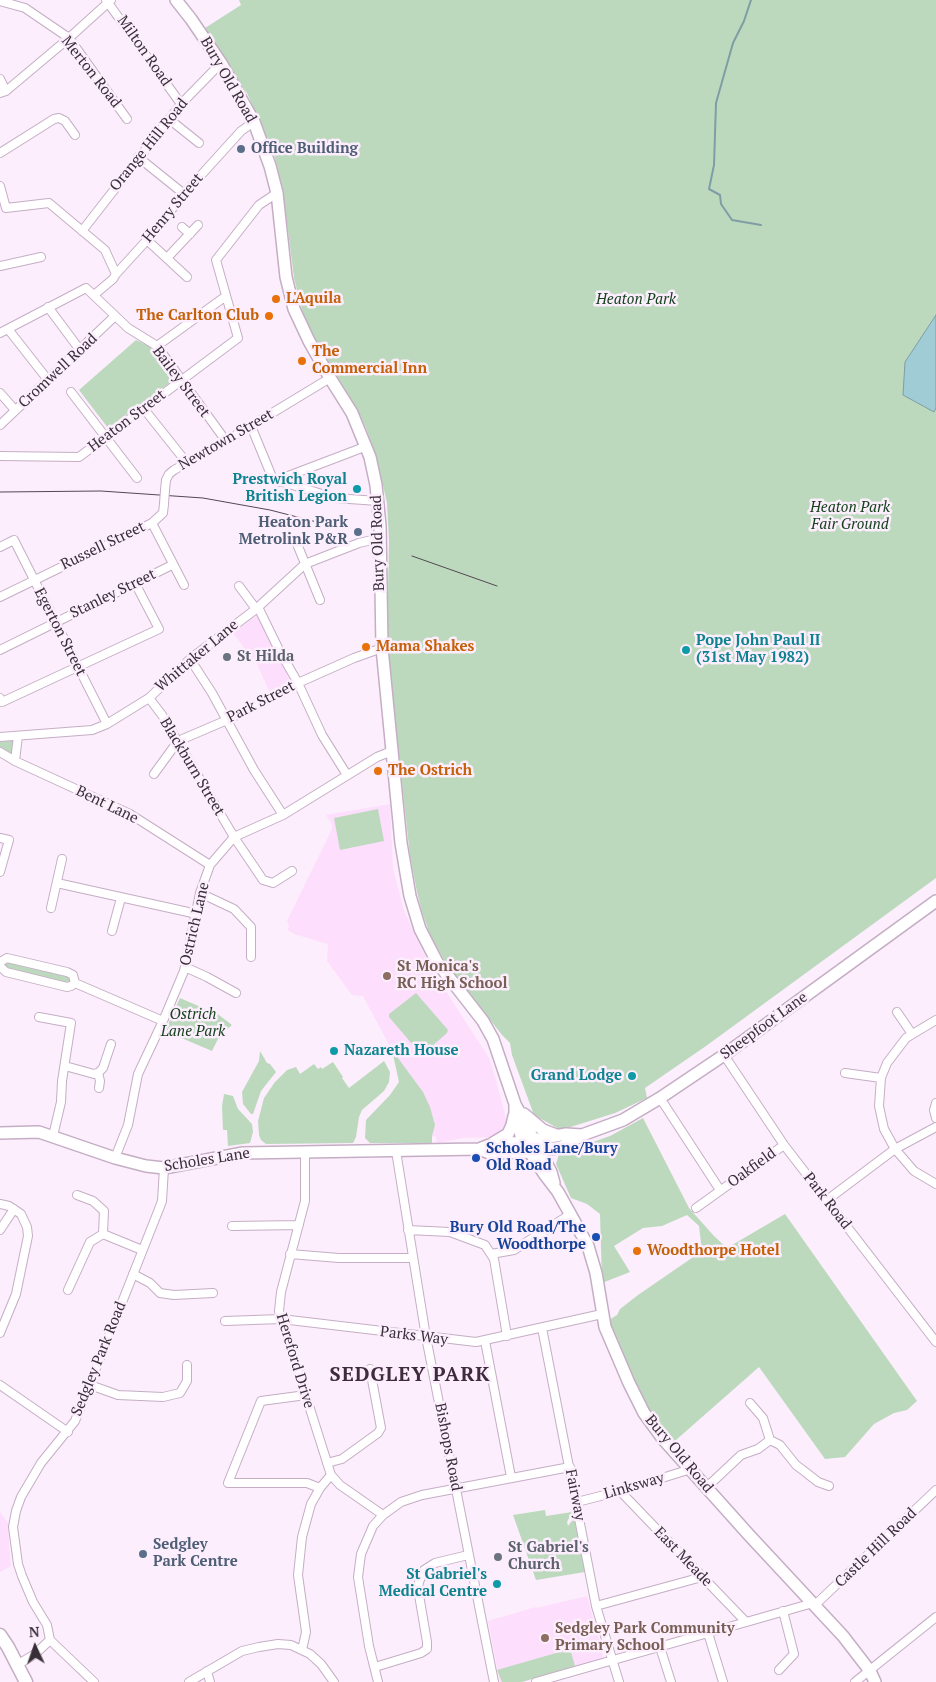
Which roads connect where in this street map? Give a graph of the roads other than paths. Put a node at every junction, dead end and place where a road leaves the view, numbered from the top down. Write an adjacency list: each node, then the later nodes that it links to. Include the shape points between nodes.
1 (176, 0): 5 (main road, Bury Old Road)
2 (109, 1): 4 (street); 8 (street, Milton Road)
3 (0, 2): 4 (street, Merton Road, via 25,8)
4 (69, 38): 7 (street); 9 (street, Merton Road)
5 (221, 63): 8 (street, Orange Hill Road); 11 (main road, Bury Old Road)
6 (0, 80): 7 (street)
7 (3, 92)
8 (181, 104): 10 (street, Orange Hill Road)
9 (127, 119)
10 (169, 119): 13 (street); 15 (street, Orange Hill Road)
11 (254, 122): 17 (main road, Bury Old Road); 18 (street, Henry Street, via 241,131)
12 (75, 135): 14 (street, via 65,121 54,119)
13 (199, 143)
14 (0, 153)
15 (138, 157): 18 (street); 21 (street, Orange Hill Road)
16 (0, 186): 21 (street, via 6,208 49,203)
17 (277, 193): 30 (street, via 259,205 216,260); 36 (main road, Bury Old Road, via 286,278 292,301 299,321)
18 (184, 194): 23 (street, Henry Street)
19 (198, 225): 22 (street)
20 (182, 227): 22 (street)
21 (82, 231): 27 (street, via 105,250)
22 (190, 234): 25 (street)
23 (147, 240): 25 (street); 27 (street, Henry Street)
24 (41, 257): 26 (street)
25 (167, 258): 28 (street)
26 (0, 266)
27 (116, 274): 29 (street, Henry Street)
28 (187, 277)
29 (94, 295): 31 (street, Bailey Street, via 86,288); 32 (street, Bailey Street)
30 (226, 296): 34 (street); 38 (street, Heaton Street, via 238,338)
31 (48, 307): 33 (street); 35 (street)
32 (115, 316): 34 (street, Bailey Street); 35 (street, Cromwell Road)
33 (4, 330): 37 (street)
34 (157, 346): 38 (street, Bailey Street)
35 (80, 350): 37 (street, Cromwell Road)
36 (330, 378): 44 (street, Newtown Street); 47 (main road, Bury Old Road, via 352,413)
37 (48, 380): 42 (street, Cromwell Road)
38 (181, 381): 41 (street, Heaton Street); 46 (street, Bailey Street)
39 (71, 392): 45 (street)
40 (0, 393): 42 (street)
41 (144, 409): 45 (street, Heaton Street); 49 (street)
42 (15, 410): 43 (street, Cromwell Road)
43 (0, 425)
44 (251, 426): 46 (street, Newtown Street); 51 (street, via 272,477)
45 (106, 438): 48 (street, Heaton Street, via 79,457); 50 (street)
46 (226, 441): 49 (street, Newtown Street)
47 (367, 446): 51 (street, via 283,478); 52 (main road, Bury Old Road)
48 (0, 456)
49 (186, 463): 53 (street, Newtown Street, bridge, via 169,474 163,513)
50 (137, 478)
51 (280, 482): 52 (street, via 335,498)
52 (378, 501): 54 (main road, Bury Old Road)
53 (152, 523): 57 (street); 59 (street, Russell Street)
54 (380, 538): 58 (street, Whittaker Lane); 67 (main road, Bury Old Road)
55 (295, 539): 58 (street)
56 (0, 547): 59 (street, Egerton Street, via 14,540)
57 (172, 564): 60 (street, Stanley Street); 61 (street)
58 (305, 564): 64 (street); 65 (street, Whittaker Lane)
59 (34, 580): 63 (street, Russell Street); 66 (street, Egerton Street)
60 (136, 583): 66 (street, Stanley Street); 70 (street, via 159,629)
61 (184, 585)
62 (239, 586): 65 (street)
63 (0, 597)
64 (320, 600)
65 (257, 608): 69 (street, Whittaker Lane); 71 (street)
66 (55, 623): 68 (street, Stanley Street); 70 (street, Egerton Street)
67 (382, 648): 71 (street, Park Street); 79 (main road, Bury Old Road)
68 (0, 650)
69 (190, 658): 72 (street, Whittaker Lane); 74 (street)
70 (77, 667): 73 (street); 75 (street, Egerton Street)
71 (298, 683): 74 (street, Park Street); 83 (street, via 322,735)
72 (149, 698): 75 (street, Whittaker Lane); 78 (street, Blackburn Street)
73 (1, 700)
74 (227, 720): 78 (street, Park Street); 84 (street)
75 (107, 724): 76 (street, Whittaker Lane, via 92,730)
76 (18, 736): 77 (street, Whittaker Lane); 81 (street)
77 (0, 737)
78 (178, 742): 82 (street, Park Street); 85 (street, Blackburn Street)
79 (392, 751): 83 (street, Ostrich Lane); 118 (main road, Bury Old Road, via 404,866 415,914 428,948 493,1039)
80 (0, 752): 81 (street, Bent Lane)
81 (15, 761): 88 (street, Bent Lane, via 130,814)
82 (154, 774)
83 (347, 775): 84 (street, Ostrich Lane)
84 (283, 815): 85 (street, Ostrich Lane)
85 (234, 837): 88 (street, Ostrich Lane); 90 (street, Blackburn Street, via 263,880 273,883)
86 (0, 838): 89 (street, via 9,840)
87 (62, 860): 91 (street)
88 (210, 865): 92 (street, Ostrich Lane)
89 (0, 872)
90 (292, 872)
91 (57, 883): 93 (street); 95 (street)
92 (200, 892): 96 (street, Ostrich Lane); 98 (street, via 234,909 251,927)
93 (120, 898): 96 (street); 97 (street)
94 (936, 901): 110 (main road, Sheepfoot Lane)
95 (51, 908)
96 (197, 914): 101 (street, Ostrich Lane)
97 (112, 931)
98 (250, 956)
99 (0, 962): 102 (street, via 6,958 69,973 75,978)
100 (0, 966): 102 (street, via 6,972 67,987)
101 (185, 967): 103 (street); 107 (street, Ostrich Lane)
102 (75, 984): 107 (street)
103 (236, 993)
104 (897, 1012): 108 (street)
105 (38, 1016): 111 (street, via 71,1023)
106 (936, 1020): 108 (street)
107 (163, 1021): 131 (street, Ostrich Lane, via 138,1074 128,1125)
108 (912, 1034): 114 (street, via 887,1063)
109 (111, 1044): 112 (street)
110 (724, 1055): 116 (main road, Sheepfoot Lane); 125 (street, Park Road)
111 (65, 1066): 112 (street); 123 (street)
112 (98, 1073): 115 (street)
113 (845, 1073): 114 (street)
114 (881, 1078): 128 (street, via 879,1106 884,1129)
115 (99, 1088)
116 (660, 1098): 124 (main road, Sheepfoot Lane, via 616,1123); 134 (street)
117 (936, 1103): 119 (street)
118 (517, 1110): 122 (main road, via 543,1130); 126 (main road, Bury Old Road); 127 (main road, via 508,1134)
119 (936, 1118)
120 (936, 1127): 128 (street)
121 (0, 1133): 123 (main road, Scholes Lane, via 38,1132)
122 (557, 1135): 124 (main road, Sheepfoot Lane); 126 (main road, Sheepfoot Lane)
123 (53, 1136): 131 (main road, Scholes Lane)
124 (577, 1137): 126 (main road)
125 (784, 1145): 134 (street, Oakfield); 136 (street, Park Road)
126 (533, 1146): 127 (main road, Scholes Lane, via 489,1153); 140 (main road, Bury Old Road, via 551,1172)
127 (484, 1147): 130 (main road, Scholes Lane)
128 (895, 1149): 133 (street, via 914,1171); 136 (street)
129 (305, 1152): 130 (main road, Scholes Lane); 132 (main road, Scholes Lane, via 244,1153); 141 (street, Hereford Drive, via 305,1201)
130 (396, 1152): 144 (street, Bishops Road)
131 (115, 1158): 132 (main road, Scholes Lane)
132 (164, 1168): 146 (street, Sedgley Park Road, via 162,1201)
133 (936, 1184)
134 (720, 1190): 138 (street, Oakfield)
135 (77, 1195): 145 (street, via 93,1201 104,1211)
136 (827, 1200): 159 (street, Park Road)
137 (0, 1204): 139 (street)
138 (696, 1208)
139 (14, 1209): 143 (street); 158 (street, via 25,1220 28,1236 16,1294)
140 (571, 1214): 148 (street, via 514,1250); 153 (main road, Bury Old Road, via 592,1257)
141 (299, 1225): 142 (street); 147 (street, Hereford Drive)
142 (232, 1226)
143 (0, 1230)
144 (408, 1230): 148 (street, via 450,1232 485,1245); 149 (street, Bishops Road)
145 (102, 1234): 146 (street); 151 (street, via 90,1242)
146 (142, 1250): 150 (street, Sedgley Park Road)
147 (290, 1254): 149 (street); 154 (street, Hereford Drive, via 279,1302)
148 (491, 1254): 160 (street)
149 (413, 1258): 161 (street, Bishops Road)
150 (133, 1274): 152 (street, via 150,1282 160,1293); 167 (street, Sedgley Park Road)
151 (68, 1290)
152 (213, 1292)
153 (602, 1314): 156 (street, Parks Way); 174 (main road, Bury Old Road, via 610,1342 644,1413)
154 (281, 1319): 155 (street, Parks Way); 161 (street, Parks Way); 168 (street, Hereford Drive)
155 (225, 1321)
156 (542, 1328): 160 (street, Parks Way); 173 (street, Fairway)
157 (936, 1329): 159 (street)
158 (0, 1333)
159 (929, 1334): 163 (street, Park Road)
160 (507, 1336): 162 (street, Parks Way)
161 (426, 1337): 162 (street, Parks Way); 180 (street, Bishops Road)
162 (485, 1341): 176 (street)
163 (936, 1342)
164 (187, 1365): 167 (street, via 187,1381 180,1393 163,1397 118,1395)
165 (370, 1369): 172 (street, via 381,1428 342,1459)
166 (0, 1385): 170 (street)
167 (90, 1385): 170 (street, Sedgley Park Road)
168 (306, 1395): 172 (street, Hereford Drive); 179 (street, via 261,1400 228,1483 307,1483)
169 (750, 1403): 171 (street, via 763,1418)
170 (68, 1432): 194 (street, Sedgley Park Road, via 41,1463 22,1497 13,1527 22,1576 47,1626)
171 (770, 1440): 177 (street, via 780,1445 811,1477); 178 (street, via 741,1455)
172 (328, 1463): 175 (street, Hereford Drive)
173 (570, 1467): 176 (street); 183 (street, Fairway)
174 (690, 1469): 178 (main road, Bury Old Road); 182 (street, Linksway)
175 (331, 1474): 179 (street); 184 (street, via 340,1485)
176 (511, 1477): 180 (street)
177 (829, 1486)
178 (707, 1487): 187 (main road, Bury Old Road)
179 (320, 1488): 197 (street, via 311,1504 302,1536 298,1575 306,1632)
180 (456, 1488): 184 (street, via 401,1502); 185 (street, Bishops Road)
181 (936, 1490): 187 (street, Castle Hill Road)
182 (620, 1491): 183 (street, Linksway); 186 (street, East Meade)
183 (577, 1502): 188 (street, Fairway)
184 (383, 1515): 200 (street, via 373,1526 361,1554 358,1578)
185 (468, 1555): 200 (street, via 435,1563 424,1570 418,1589 427,1649); 211 (street, Bishops Road)
186 (702, 1577): 188 (street); 191 (street, East Meade)
187 (814, 1604): 189 (street); 204 (main road, Bury Old Road, via 843,1636)
188 (596, 1606): 198 (street, Fairway)
189 (783, 1612): 191 (street); 201 (street, via 794,1654)
190 (936, 1617): 204 (street)
191 (746, 1622): 192 (street)
192 (708, 1633): 195 (street); 216 (street)
193 (0, 1635): 196 (highway)
194 (50, 1640): 199 (street); 206 (street)
195 (660, 1647): 198 (street); 215 (street)
196 (4, 1649): 199 (highway)
197 (302, 1650): 202 (street, via 278,1644 258,1647 242,1651); 209 (street, via 321,1664)
198 (612, 1660): 203 (street); 214 (street, Fairway)
199 (17, 1665): 205 (highway)
200 (375, 1666): 210 (street)
201 (779, 1670)
202 (207, 1672): 207 (street); 208 (street)
203 (567, 1673): 212 (street); 213 (street)
204 (872, 1677): 217 (street)
205 (26, 1682)
206 (94, 1682)
207 (189, 1682)
208 (210, 1682)
209 (334, 1682)
210 (378, 1682)
211 (494, 1682)
212 (536, 1682)
213 (569, 1682)
214 (619, 1682)
215 (671, 1682)
216 (723, 1682)
217 (855, 1682)

